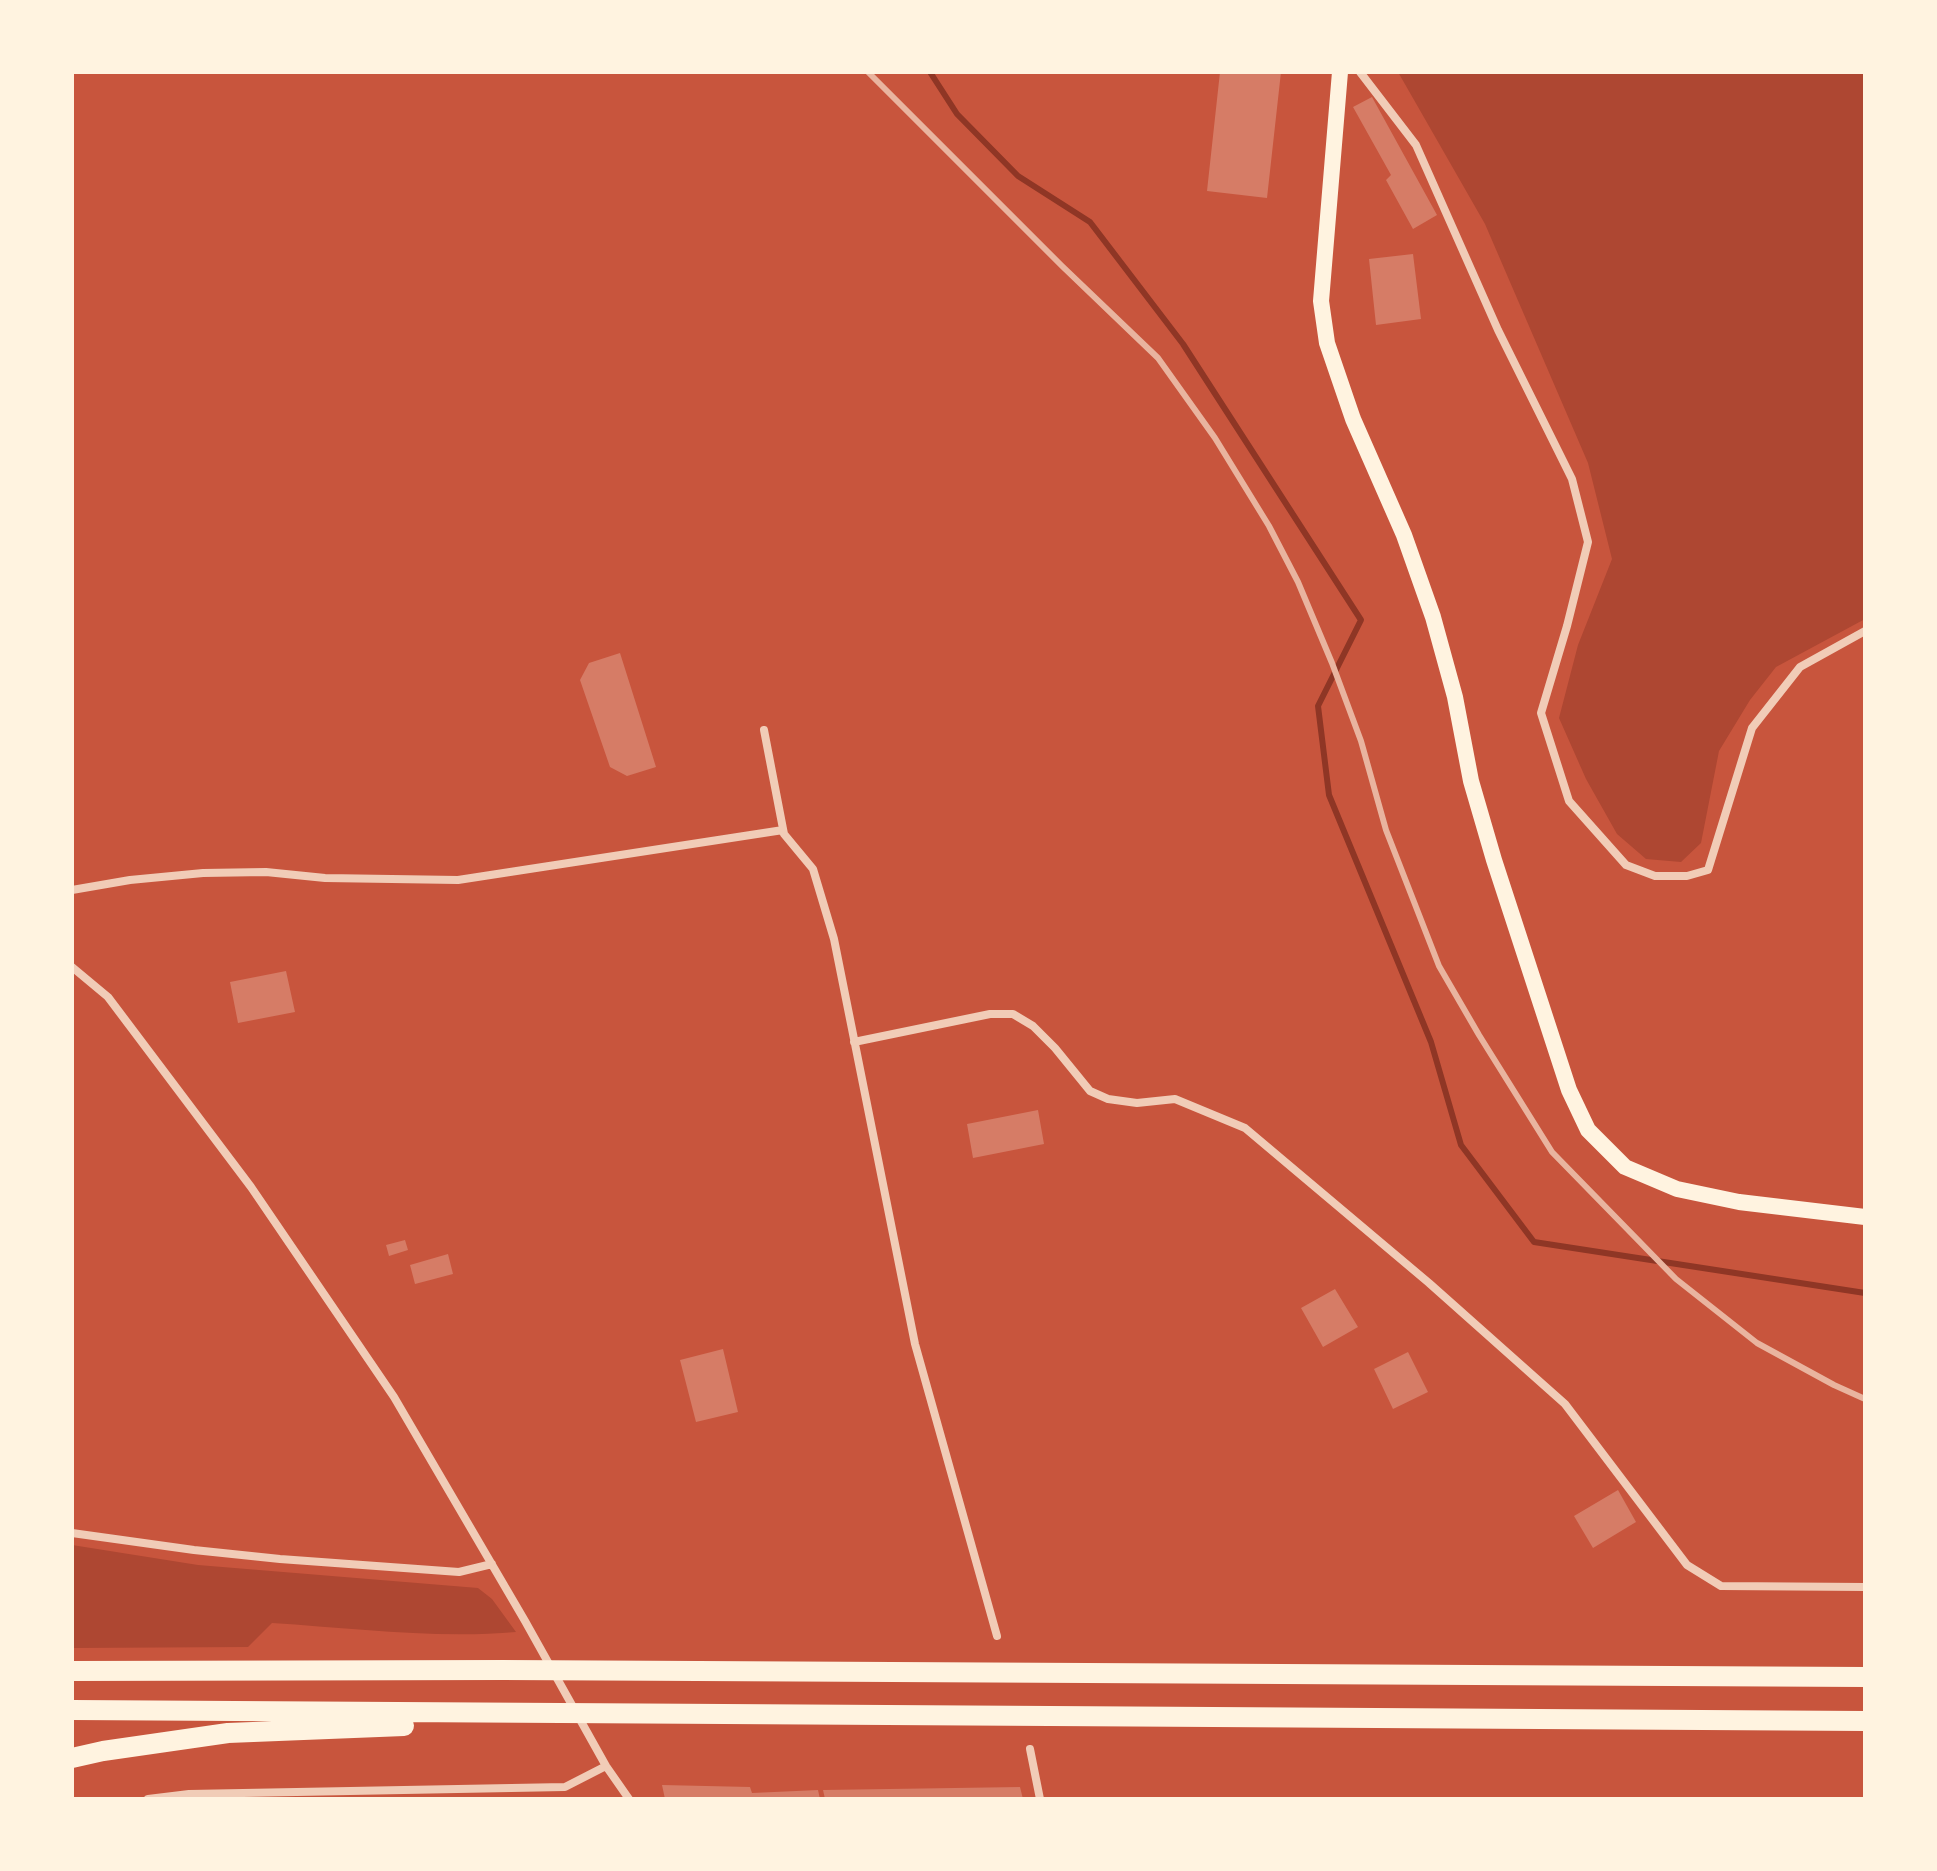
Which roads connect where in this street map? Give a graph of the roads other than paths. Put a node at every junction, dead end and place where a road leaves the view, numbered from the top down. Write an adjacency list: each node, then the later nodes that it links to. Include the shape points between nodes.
1 (1340, 72): 9 (main road, via 1321,301 1327,343 1433,617 1471,781 1569,1090 1588,1130 1625,1167 1677,1189 1739,1202)
2 (1360, 72): 3 (street, via 1416,145 1572,479 1588,542 1541,713 1569,801 1626,865 1655,876 1708,870 1752,728 1800,667)
3 (1865, 631)
4 (764, 730): 5 (street)
5 (783, 830): 6 (street, via 458,880 218,873); 8 (street, via 813,869 834,939)
6 (72, 890)
7 (72, 967): 11 (street, via 108,997 251,1187 394,1397)
8 (854, 1042): 12 (street, via 1013,1014 1055,1048 1090,1091 1137,1103 1175,1099 1245,1128 1565,1404 1687,1565 1721,1586); 13 (street, via 915,1344)
9 (1865, 1217)
10 (72, 1533): 11 (street, via 280,1559 459,1572)
11 (492, 1564): 21 (street)
12 (1865, 1587)
13 (997, 1636)
14 (72, 1671): 15 (highway)
15 (1865, 1677)
16 (72, 1710): 17 (highway)
17 (555, 1715): 18 (highway); 20 (highway, via 228,1733)
18 (1865, 1721)
19 (1030, 1749): 26 (street)
20 (72, 1758)
21 (606, 1766): 22 (street, via 565,1787); 25 (street)
22 (524, 1787): 23 (street); 24 (street)
23 (148, 1799)
24 (524, 1799)
25 (629, 1799)
26 (1040, 1799)

